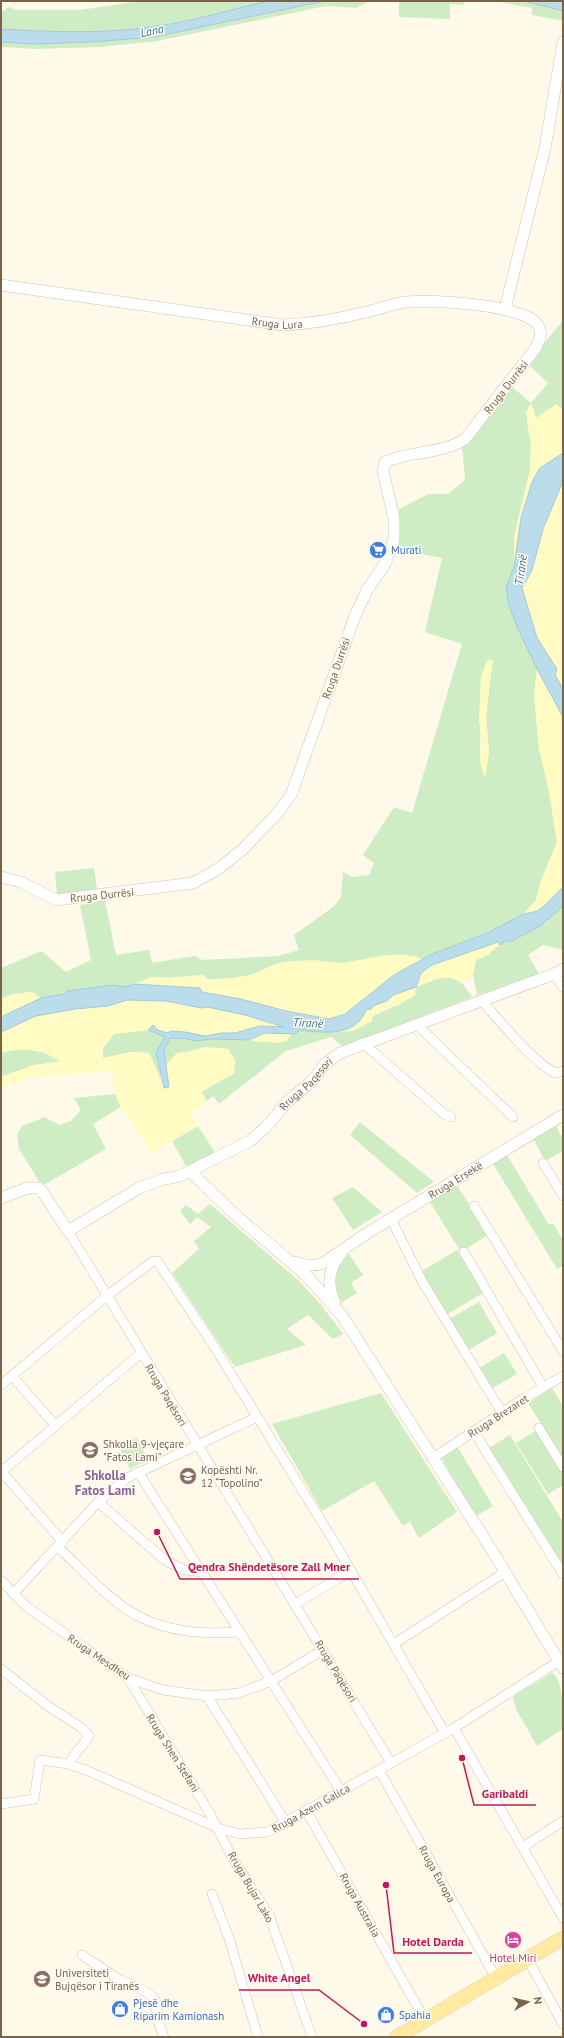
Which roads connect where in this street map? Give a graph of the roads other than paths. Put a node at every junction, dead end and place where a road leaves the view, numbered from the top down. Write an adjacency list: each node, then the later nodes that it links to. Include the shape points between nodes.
1 (563, 42): 3 (street, via 544,154)
2 (1, 285): 3 (street, Rruga Lura, via 282,325 362,313 406,302 421,301)
3 (505, 309): 4 (street, Rruga Lura, via 534,321)
4 (541, 334): 5 (street, Rruga Durrësi, via 535,349 465,439 449,447 398,456 385,462 383,471 395,529 392,550 361,601 291,795 276,815 231,859 193,883 56,900 29,886)
5 (1, 877)
6 (558, 971): 7 (street); 8 (street, Rruga Paqesori)
7 (563, 987)
8 (481, 1000): 9 (street, Rruga Paqesori); 11 (street, via 514,1037 545,1066 555,1073)
9 (416, 1024): 10 (street, Rruga Paqesori); 14 (street)
10 (363, 1043): 13 (street, via 444,1114); 16 (street, Rruga Paqesori, via 340,1053 326,1063 311,1082 288,1101 250,1142)
11 (563, 1071)
12 (563, 1115): 20 (street, Rruga Ersekë)
13 (451, 1117)
14 (513, 1117)
15 (543, 1163): 17 (street)
16 (190, 1171): 21 (street, Rruga Paqesori, via 139,1188); 23 (street, via 232,1212)
17 (563, 1196)
18 (1, 1198): 21 (street, via 28,1188 38,1188)
19 (474, 1206): 28 (street)
20 (391, 1219): 24 (street, Rruga Ersekë, via 349,1246); 34 (street, via 413,1265)
21 (68, 1231): 26 (street, Rruga Paqësori)
22 (464, 1252): 33 (street)
23 (290, 1261): 24 (street, via 304,1266); 25 (street)
24 (327, 1267): 25 (street, via 314,1276); 27 (street, via 332,1296)
25 (314, 1283): 27 (street)
26 (108, 1295): 29 (street, Rruga Paqësori); 30 (street); 35 (street, via 152,1262 158,1261)
27 (343, 1317): 40 (street)
28 (563, 1351)
29 (141, 1353): 36 (street); 39 (street, Rruga Paqësori)
30 (12, 1376): 32 (street); 36 (street)
31 (563, 1376): 33 (street, Rruga Brezaret)
32 (1, 1385)
33 (544, 1387): 34 (street, Rruga Brezaret)
34 (502, 1413): 38 (street, Rruga Brezaret)
35 (257, 1417): 39 (street); 46 (street)
36 (55, 1426): 42 (street)
37 (539, 1428): 41 (street)
38 (474, 1432): 40 (street, Rruga Brezaret); 49 (street)
39 (197, 1445): 43 (street); 52 (street, Rruga Paqësori)
40 (433, 1458): 48 (street)
41 (563, 1467)
42 (1, 1471): 45 (street)
43 (138, 1472): 44 (street, via 121,1482); 47 (street)
44 (98, 1502): 45 (street); 47 (street, via 166,1561 185,1570)
45 (61, 1545): 51 (street); 53 (street, via 113,1597 137,1615 182,1631)
46 (351, 1571): 52 (street); 54 (street)
47 (202, 1572): 53 (street)
48 (505, 1572): 54 (street); 56 (street)
49 (563, 1574)
50 (1, 1580): 51 (street, Rruga Mesdheu)
51 (13, 1594): 58 (street, Rruga Mesdheu)
52 (295, 1604): 55 (street, Rruga Paqësori)
53 (240, 1632): 59 (street)
54 (394, 1644): 62 (street)
55 (324, 1650): 59 (street, Rruga Mesdheu); 63 (street, Rruga Paqësori)
56 (562, 1663): 61 (street, Rruga Azem Galica)
57 (1, 1669): 64 (street, via 48,1706 82,1728 89,1736)
58 (128, 1678): 60 (street, Rruga Mesdheu, via 163,1690); 71 (street, Rruga Shen Stefani)
59 (271, 1681): 60 (street, Rruga Mesdheu, via 239,1693); 66 (street)
60 (207, 1696): 70 (street)
61 (454, 1728): 62 (street, Rruga Azem Galica); 72 (street)
62 (445, 1733): 63 (street, Rruga Azem Galica)
63 (391, 1763): 65 (street, Rruga Azem Galica)
64 (68, 1764): 67 (street, Rruga Azem Galica, via 40,1760 34,1799); 71 (street, Rruga Azem Galica, via 105,1777)
65 (379, 1770): 66 (street, Rruga Azem Galica); 79 (street, Rruga Europa)
66 (341, 1791): 68 (street, Rruga Azem Galica)
67 (1, 1804)
68 (307, 1812): 70 (street, Rruga Azem Galica); 80 (street, Rruga Australia)
69 (563, 1821): 72 (street)
70 (286, 1823): 71 (street, Rruga Azem Galica, via 268,1832 251,1834)
71 (218, 1828): 84 (street, Rruga Bujar Lako, via 233,1859 269,1915)
72 (523, 1847): 74 (street)
73 (212, 1894): 83 (street, via 229,1938)
74 (563, 1918)
75 (563, 1938): 79 (main road)
76 (563, 1949): 78 (main road)
77 (82, 1955): 82 (street, via 120,1980 153,1997)
78 (532, 1967): 81 (street); 86 (main road)
79 (496, 1978): 80 (main road)
80 (425, 2020): 85 (main road)
81 (563, 2024)
82 (164, 2037)
83 (258, 2037)
84 (312, 2037)
85 (397, 2037)
86 (414, 2037)

